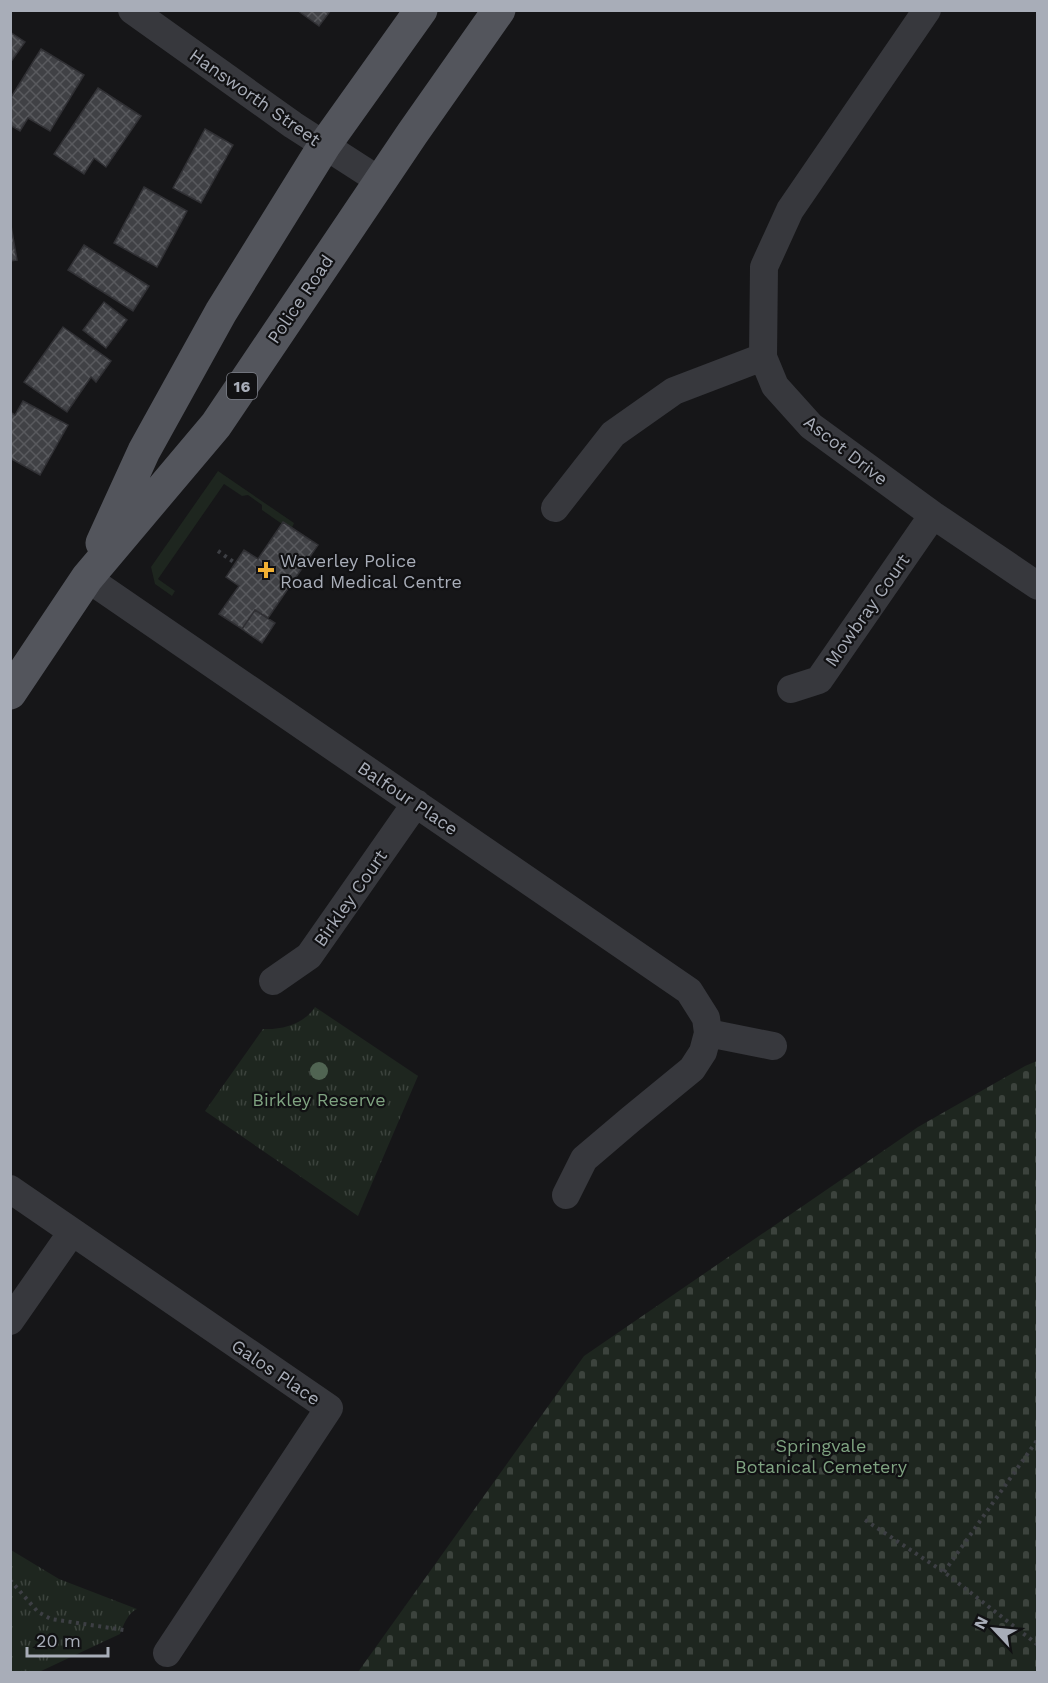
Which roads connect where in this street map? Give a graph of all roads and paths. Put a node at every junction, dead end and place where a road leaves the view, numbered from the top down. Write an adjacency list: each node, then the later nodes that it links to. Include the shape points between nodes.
1 (132, 10): 5 (street, Hansworth Street)
2 (421, 10): 5 (main road, Police Road / 16)
3 (499, 10): 6 (main road, Police Road / 16)
4 (927, 10): 7 (street, Ascot Drive, via 790,210 764,267)
5 (324, 146): 6 (street, Hansworth Street); 12 (main road, Police Road / 16, via 221,312 149,441)
6 (380, 181): 12 (main road, Police Road / 16, via 216,424)
7 (763, 357): 8 (street, via 674,391 613,434); 9 (street, Ascot Drive, via 775,386 811,426)
8 (555, 508)
9 (933, 515): 13 (street, Ascot Drive); 14 (street, Mowbray Court, via 819,680)
10 (218, 551): 11 (path)
11 (235, 563)
12 (87, 578): 15 (main road, Police Road / 16); 16 (street, Balfour Place)
13 (1038, 586)
14 (791, 689)
15 (10, 693)
16 (416, 803): 17 (street, Birkley Court, via 309,956); 18 (street, Balfour Place, via 689,991 706,1018)
17 (273, 981)
18 (708, 1033): 19 (street); 21 (street, via 704,1052 692,1069 584,1159)
19 (773, 1046)
20 (10, 1189): 22 (street, Galos Place)
21 (566, 1195)
22 (72, 1232): 23 (street); 30 (street, Galos Place, via 329,1408)
23 (10, 1321)
24 (1038, 1439): 26 (path)
25 (865, 1521): 26 (path)
26 (944, 1572): 29 (path)
27 (10, 1580): 28 (path, via 38,1612 51,1619)
28 (124, 1630)
29 (1038, 1645)
30 (167, 1653)

